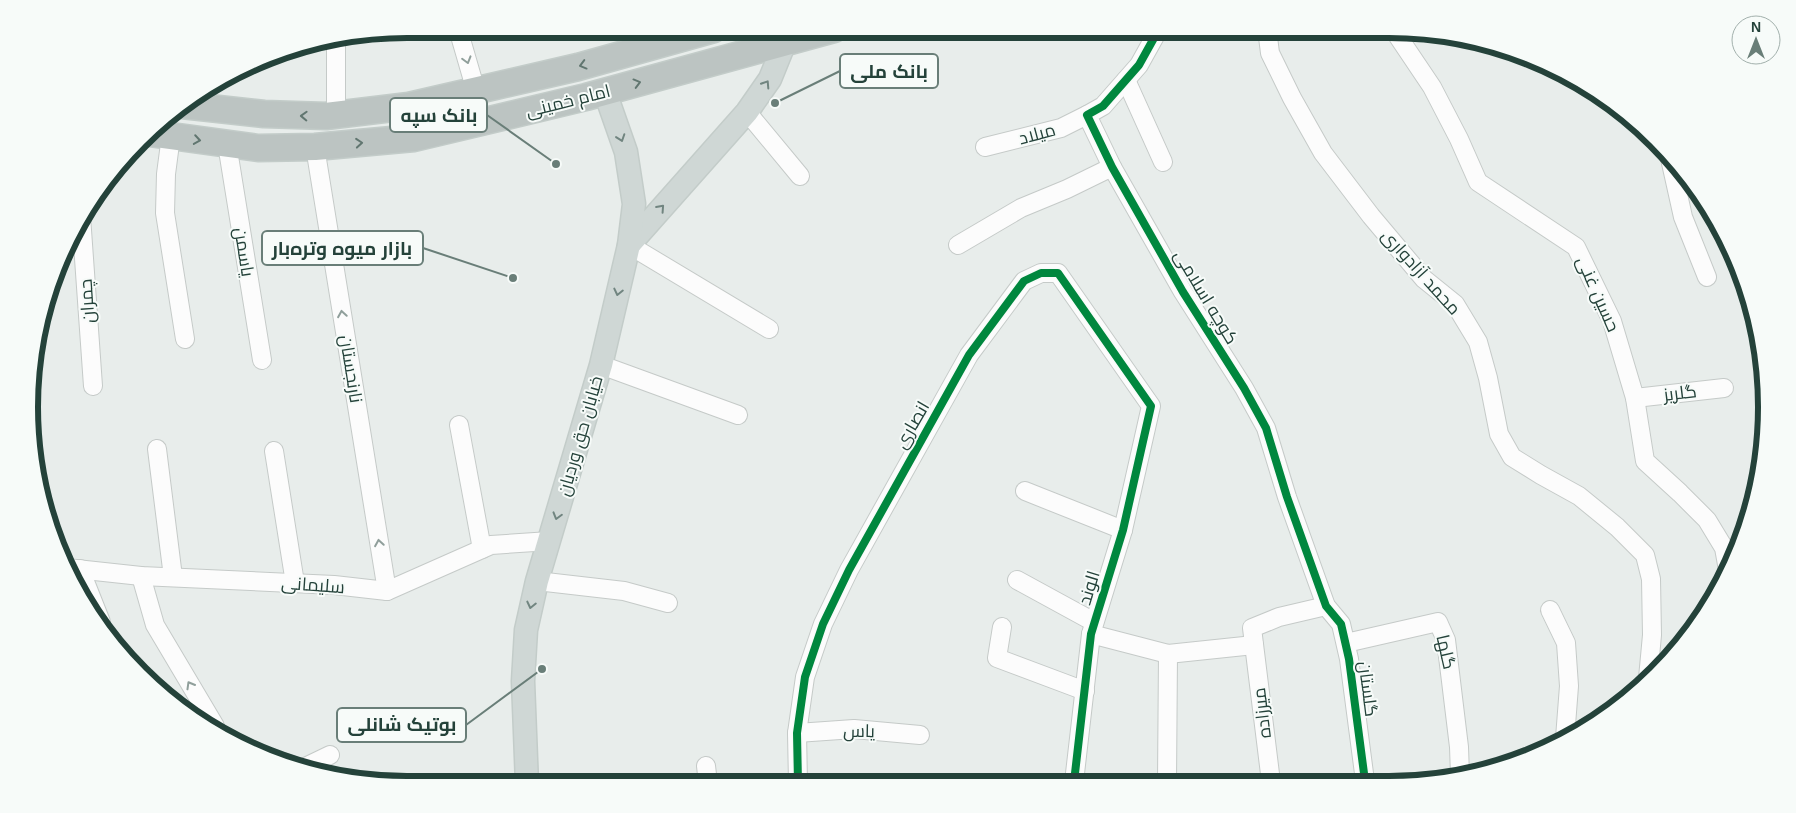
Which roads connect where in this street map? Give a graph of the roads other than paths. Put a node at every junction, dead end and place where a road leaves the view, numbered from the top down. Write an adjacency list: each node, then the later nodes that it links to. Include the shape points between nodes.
1 (461, 38): 10 (street, one-way to 10)
2 (682, 38): 10 (highway, امام خمینی, one-way to 10)
3 (801, 38): 7 (highway, امام خمینی)
4 (1154, 38): 9 (street, via 1140,65)
5 (1268, 38): 60 (street, محمد آزادواری, via 1270,53 1323,153 1424,279 1455,304 1478,342 1499,434 1512,457 1579,496 1645,555 1651,579)
6 (1399, 38): 34 (street, حسین غنی, via 1432,87 1478,182 1576,247 1612,321)
7 (786, 42): 11 (highway, امام خمینی, one-way to 7); 13 (main road, one-way to 7, via 770,79)
8 (336, 45): 15 (street)
9 (1126, 80): 14 (street, via 1103,106); 20 (street)
10 (476, 91): 15 (highway, امام خمینی, via 409,106)
11 (605, 92): 18 (highway, امام خمینی, one-way to 11, via 414,138); 25 (main road, خیابان حق وردیان, one-way to 25, via 626,152 634,204)
12 (193, 106): 15 (highway, امام خمینی, one-way to 12, via 264,114)
13 (747, 112): 23 (street); 25 (main road, one-way to 13)
14 (1087, 115): 19 (street, میلاد, via 1061,128); 21 (street, کوچه اسلامی)
15 (336, 116)
16 (160, 134): 17 (highway, امام خمینی, one-way to 17); 29 (street, via 166,174 165,213)
17 (227, 144): 18 (highway, امام خمینی, via 258,148); 30 (street, یاسمن)
18 (316, 147): 51 (street, نارنجستان, one-way to 18)
19 (985, 147)
20 (1163, 162)
21 (1112, 167): 26 (street, via 1021,208); 53 (street, کوچه اسلامی, via 1266,428)
22 (1673, 170): 27 (street, via 1683,217)
23 (800, 176)
24 (82, 231): 32 (street, چمران)
25 (629, 245): 28 (street); 31 (main road, خیابان حق وردیان, one-way to 31)
26 (958, 245)
27 (1707, 277)
28 (769, 329)
29 (185, 339)
30 (262, 360)
31 (601, 365): 36 (street); 42 (main road, خیابان حق وردیان, one-way to 42)
32 (93, 386)
33 (1724, 388): 34 (street, گلریز)
34 (1635, 398): 44 (street, حسین غنی, via 1645,462 1707,520 1724,548)
35 (1151, 406): 41 (street, الوند); 64 (street, انصاری, via 1058,273 1041,273 1024,281 969,355 849,570 823,624 805,677)
36 (738, 416)
37 (459, 425): 43 (street)
38 (157, 449): 47 (street)
39 (274, 451): 50 (street)
40 (1025, 492): 41 (street)
41 (1123, 530): 56 (street, الوند)
42 (550, 541): 43 (street, via 491,545); 49 (main road, خیابان حق وردیان)
43 (482, 549): 51 (street)
44 (1726, 557)
45 (75, 568): 46 (street, سلیمانی)
46 (140, 576): 47 (street, سلیمانی); 62 (street, one-way to 46, via 155,625)
47 (173, 578): 50 (street, سلیمانی)
48 (1017, 580): 56 (street)
49 (537, 581): 52 (street, via 624,592); 70 (main road, خیابان حق وردیان, one-way to 70, via 525,638 523,681)
50 (296, 584): 51 (street, سلیمانی)
51 (387, 592)
52 (668, 603)
53 (1326, 606): 57 (street, گلستان, via 1341,624); 58 (street, via 1278,617 1252,628)
54 (1550, 610): 63 (street, via 1566,642 1569,686)
55 (1002, 626): 61 (street, via 997,658)
56 (1093, 628): 59 (street); 61 (street, الوند)
57 (1346, 642): 69 (street, گلها, via 1438,622 1446,640); 76 (street, گلستان)
58 (1254, 645): 59 (street); 75 (street, میرزاده)
59 (1168, 654): 74 (street)
60 (1649, 668)
61 (1085, 691): 73 (street, الوند)
62 (211, 719)
63 (1566, 730)
64 (797, 733): 65 (street, یاس, via 854,729); 72 (street, انصاری)
65 (920, 735)
66 (330, 755): 67 (street)
67 (313, 763)
68 (706, 766): 71 (street)
69 (1460, 768)
70 (527, 776)
71 (707, 776)
72 (798, 776)
73 (1075, 776)
74 (1167, 776)
75 (1269, 776)
76 (1364, 776)

